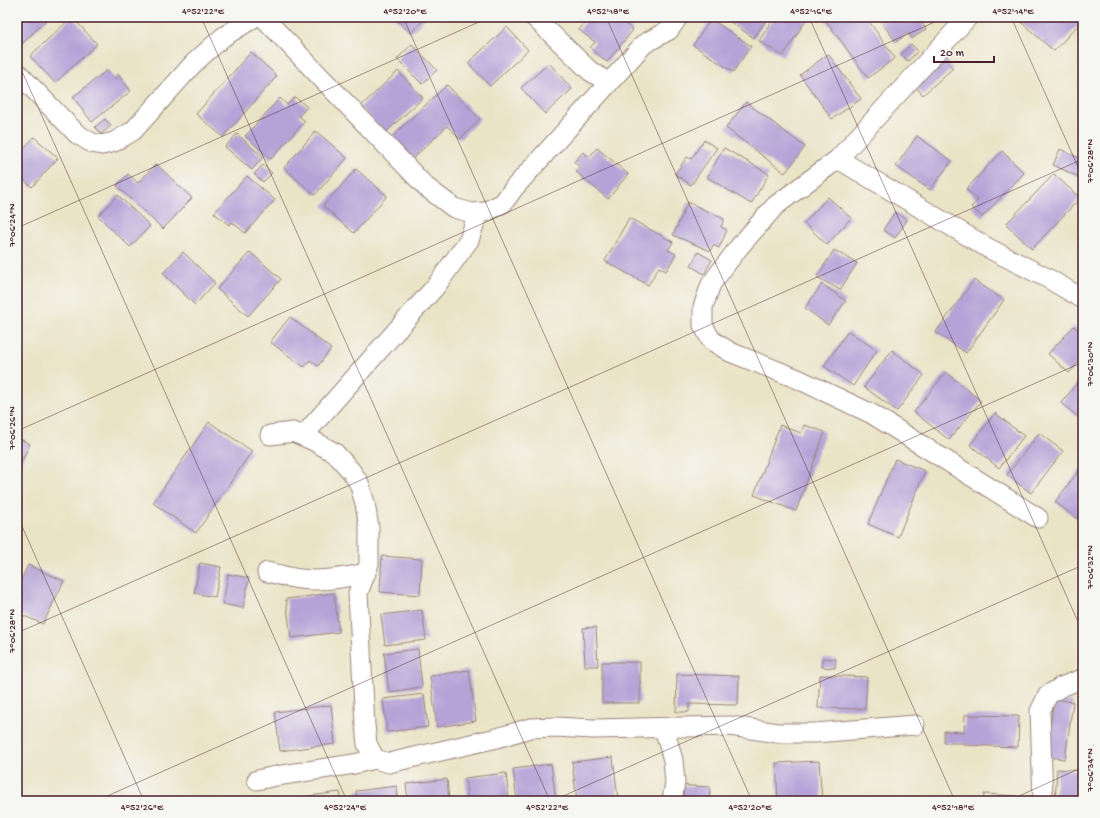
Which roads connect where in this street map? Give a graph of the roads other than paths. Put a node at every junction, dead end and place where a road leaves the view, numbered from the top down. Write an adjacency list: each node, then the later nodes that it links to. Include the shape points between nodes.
1 (255, 17): 6 (street, via 223,38 194,63 133,132 102,145 92,143 77,134)
2 (264, 17): 9 (street, via 426,186 454,208)
3 (534, 17): 7 (street, via 590,71)
4 (678, 17): 7 (street, via 668,30 644,44)
5 (968, 17): 8 (street)
6 (17, 72)
7 (609, 83): 9 (street, via 503,203)
8 (838, 159): 10 (street, via 988,248); 13 (street, via 775,206 711,284 703,307 704,325 711,340 730,352 798,379 872,414)
9 (478, 213): 12 (street, via 469,240 436,286)
10 (1083, 299)
11 (270, 434): 12 (street, via 293,432)
12 (303, 436): 15 (street, via 335,454 359,484 369,528 369,564)
13 (1038, 518)
14 (267, 572): 15 (street, via 301,579 333,579)
15 (366, 573): 19 (street, via 358,593 367,744)
16 (1083, 680): 22 (street, via 1061,687 1048,696 1040,711)
17 (915, 725): 18 (street, via 816,733 778,733 730,726)
18 (664, 728): 19 (street, via 530,728 389,763); 21 (street, via 675,782)
19 (375, 759): 20 (street)
20 (256, 780)
21 (672, 801)
22 (1043, 801)

